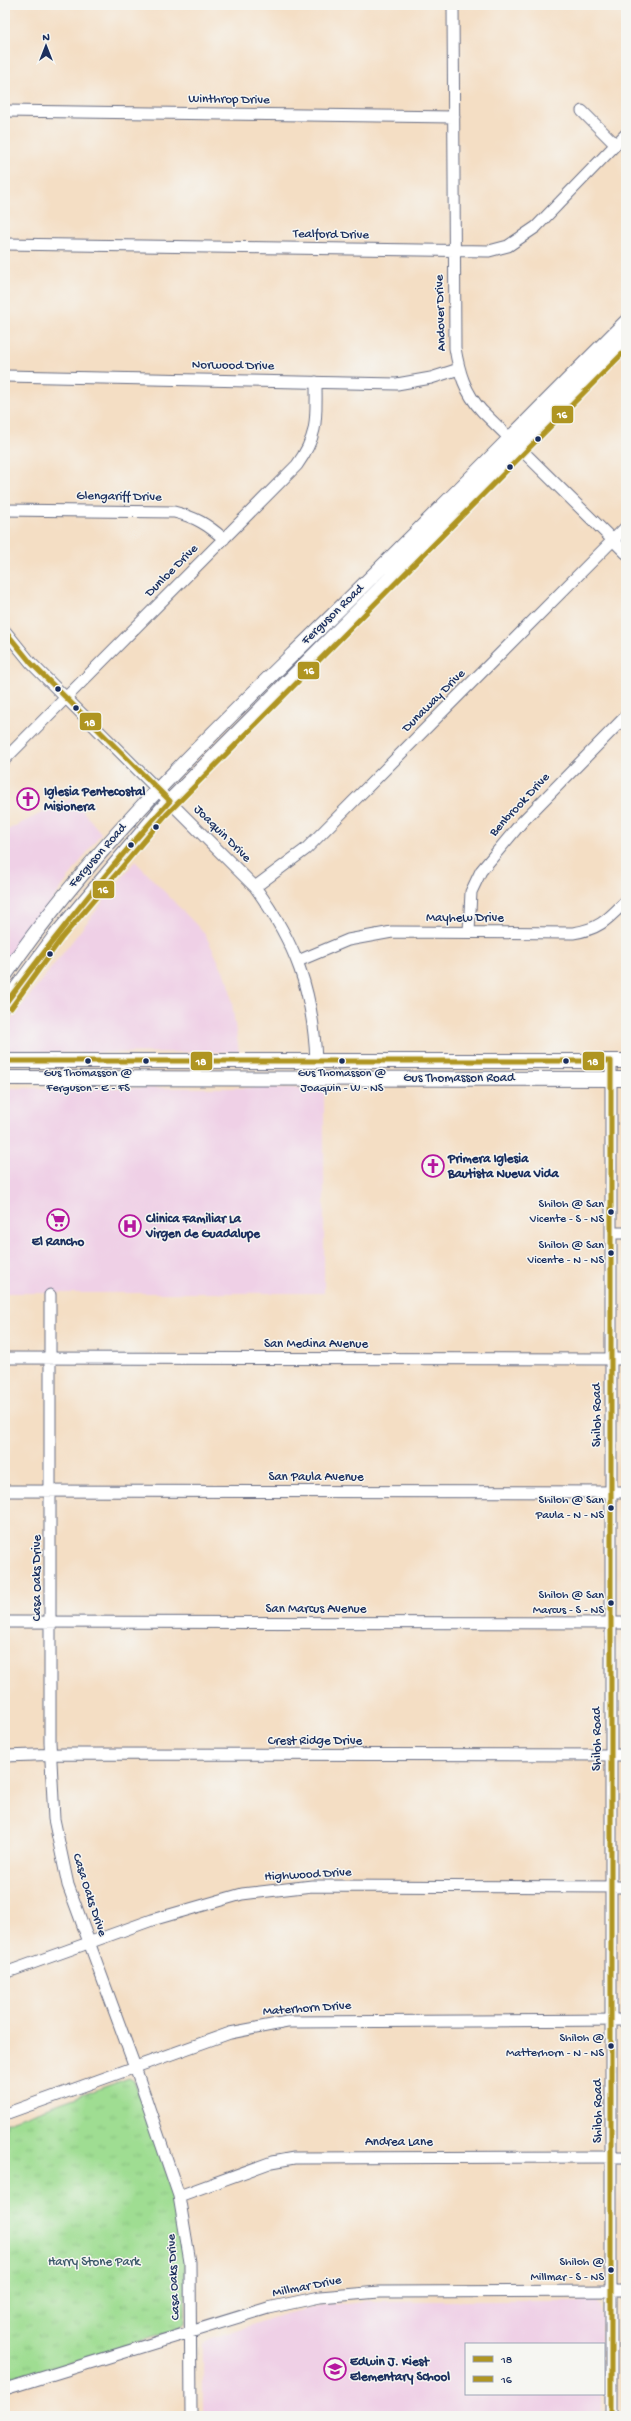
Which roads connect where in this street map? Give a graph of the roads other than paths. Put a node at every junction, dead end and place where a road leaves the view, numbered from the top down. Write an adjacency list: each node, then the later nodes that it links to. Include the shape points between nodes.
1 (453, 5): 4 (street, Andover Drive)
2 (5, 111): 4 (street, Winthrop Drive)
3 (582, 111): 6 (street)
4 (454, 117): 8 (street, Andover Drive)
5 (626, 134): 6 (street, Tealford Drive)
6 (615, 144): 8 (street, Tealford Drive, via 536,227 522,238 508,246 488,251)
7 (5, 244): 8 (street, Tealford Drive)
8 (454, 251): 11 (street, Andover Drive, via 455,348)
9 (626, 322): 14 (main road, Ferguson Road)
10 (626, 340): 14 (main road, Ferguson Road)
11 (459, 369): 13 (street, Norwood Drive, via 431,378 397,384); 14 (street, Andover Drive, via 472,400)
12 (5, 376): 13 (street, Norwood Drive)
13 (316, 382): 17 (street, Dunloe Drive, via 315,432 307,450 297,465)
14 (515, 442): 18 (street, Andover Drive); 20 (main road, Ferguson Road)
15 (5, 510): 17 (street, Glengariff Drive, via 174,512 206,523)
16 (626, 527): 18 (street, Dunaway Drive)
17 (224, 539): 22 (street, Dunloe Drive)
18 (613, 540): 19 (street, Andover Drive); 27 (street, Dunaway Drive, via 306,849)
19 (626, 554)
20 (361, 598): 25 (main road, Ferguson Road, via 195,750); 26 (main road, Ferguson Road)
21 (5, 631): 22 (street, Joaquin Drive, via 20,652)
22 (65, 698): 24 (street, Dunloe Drive); 25 (street, Joaquin Drive)
23 (626, 716): 29 (street, Benbrook Drive, via 522,822 481,871 472,892)
24 (5, 759)
25 (158, 789): 26 (street, Joaquin Drive); 31 (main road, Ferguson Road, via 83,872 34,932)
26 (170, 802): 27 (street, Joaquin Drive); 32 (main road, Ferguson Road, via 135,839 60,930)
27 (255, 887): 30 (street, Joaquin Drive, via 286,934)
28 (626, 901): 29 (street, Mayhew Drive, via 603,923 589,930)
29 (469, 932): 30 (street, Mayhew Drive, via 392,932 369,935 348,940)
30 (298, 961): 36 (street, Joaquin Drive, via 314,1025)
31 (5, 974)
32 (5, 1004)
33 (5, 1061): 34 (main road, Gus Thomasson Road)
34 (72, 1061): 35 (main road, Gus Thomasson Road); 40 (main road)
35 (178, 1061): 36 (main road, Gus Thomasson Road); 41 (main road)
36 (316, 1061): 37 (main road, Gus Thomasson Road); 42 (main road)
37 (610, 1061): 38 (main road, Gus Thomasson Road); 43 (street, Shiloh Road)
38 (626, 1061)
39 (5, 1078): 40 (main road, Gus Thomasson Road)
40 (62, 1078): 41 (main road, Gus Thomasson Road)
41 (178, 1078): 42 (main road, Gus Thomasson Road)
42 (314, 1078): 43 (main road, Gus Thomasson Road)
43 (611, 1078): 44 (main road, Gus Thomasson Road); 45 (street, Shiloh Road)
44 (626, 1079)
45 (610, 1233): 46 (street); 50 (street, Shiloh Road)
46 (626, 1233)
47 (50, 1295): 49 (street, Casa Oaks Drive)
48 (5, 1358): 49 (street, San Medina Avenue)
49 (50, 1358): 50 (street, San Medina Avenue); 53 (street, Casa Oaks Drive)
50 (611, 1359): 51 (street, San Medina Avenue); 54 (street, Shiloh Road)
51 (626, 1359)
52 (5, 1491): 53 (street, San Paula Avenue)
53 (50, 1491): 54 (street, San Paula Avenue); 57 (street, Casa Oaks Drive)
54 (612, 1492): 55 (street, San Paula Avenue); 58 (street, Shiloh Road)
55 (626, 1492)
56 (5, 1622): 57 (street, San Marcus Avenue)
57 (51, 1622): 58 (street, San Marcus Avenue); 61 (street, Casa Oaks Drive)
58 (611, 1623): 59 (street, San Marcus Avenue); 62 (street, Shiloh Road)
59 (626, 1623)
60 (5, 1756): 61 (street, Crest Ridge Drive)
61 (50, 1756): 62 (street, Crest Ridge Drive); 66 (street, Casa Oaks Drive, via 54,1819 59,1849 68,1885)
62 (611, 1756): 63 (street, Crest Ridge Drive); 64 (street, Shiloh Road)
63 (626, 1756)
64 (612, 1887): 65 (street, Highwood Drive); 66 (street, Highwood Drive, via 312,1886 276,1889 203,1904); 68 (street, Shiloh Road)
65 (626, 1887)
66 (90, 1944): 67 (street, Highwood Drive); 70 (street, Casa Oaks Drive)
67 (5, 1974)
68 (612, 2020): 69 (street, Materhorn Drive); 70 (street, Materhorn Drive, via 287,2022 230,2033); 72 (street, Shiloh Road)
69 (626, 2020)
70 (135, 2067): 71 (street, Materhorn Drive); 74 (street, Casa Oaks Drive)
71 (5, 2114)
72 (612, 2157): 73 (street, Andrea Lane); 74 (street, Andrea Lane, via 294,2158 272,2162); 75 (street, Shiloh Road)
73 (626, 2157)
74 (179, 2196): 77 (street, Casa Oaks Drive, via 190,2262)
75 (611, 2292): 76 (street, Millmar Drive); 77 (street, Millmar Drive, via 350,2293 286,2304); 80 (street, Shiloh Road)
76 (626, 2292)
77 (191, 2334): 78 (street, Millmar Drive); 79 (street, Casa Oaks Drive)
78 (5, 2389)
79 (191, 2416)
80 (611, 2416)

